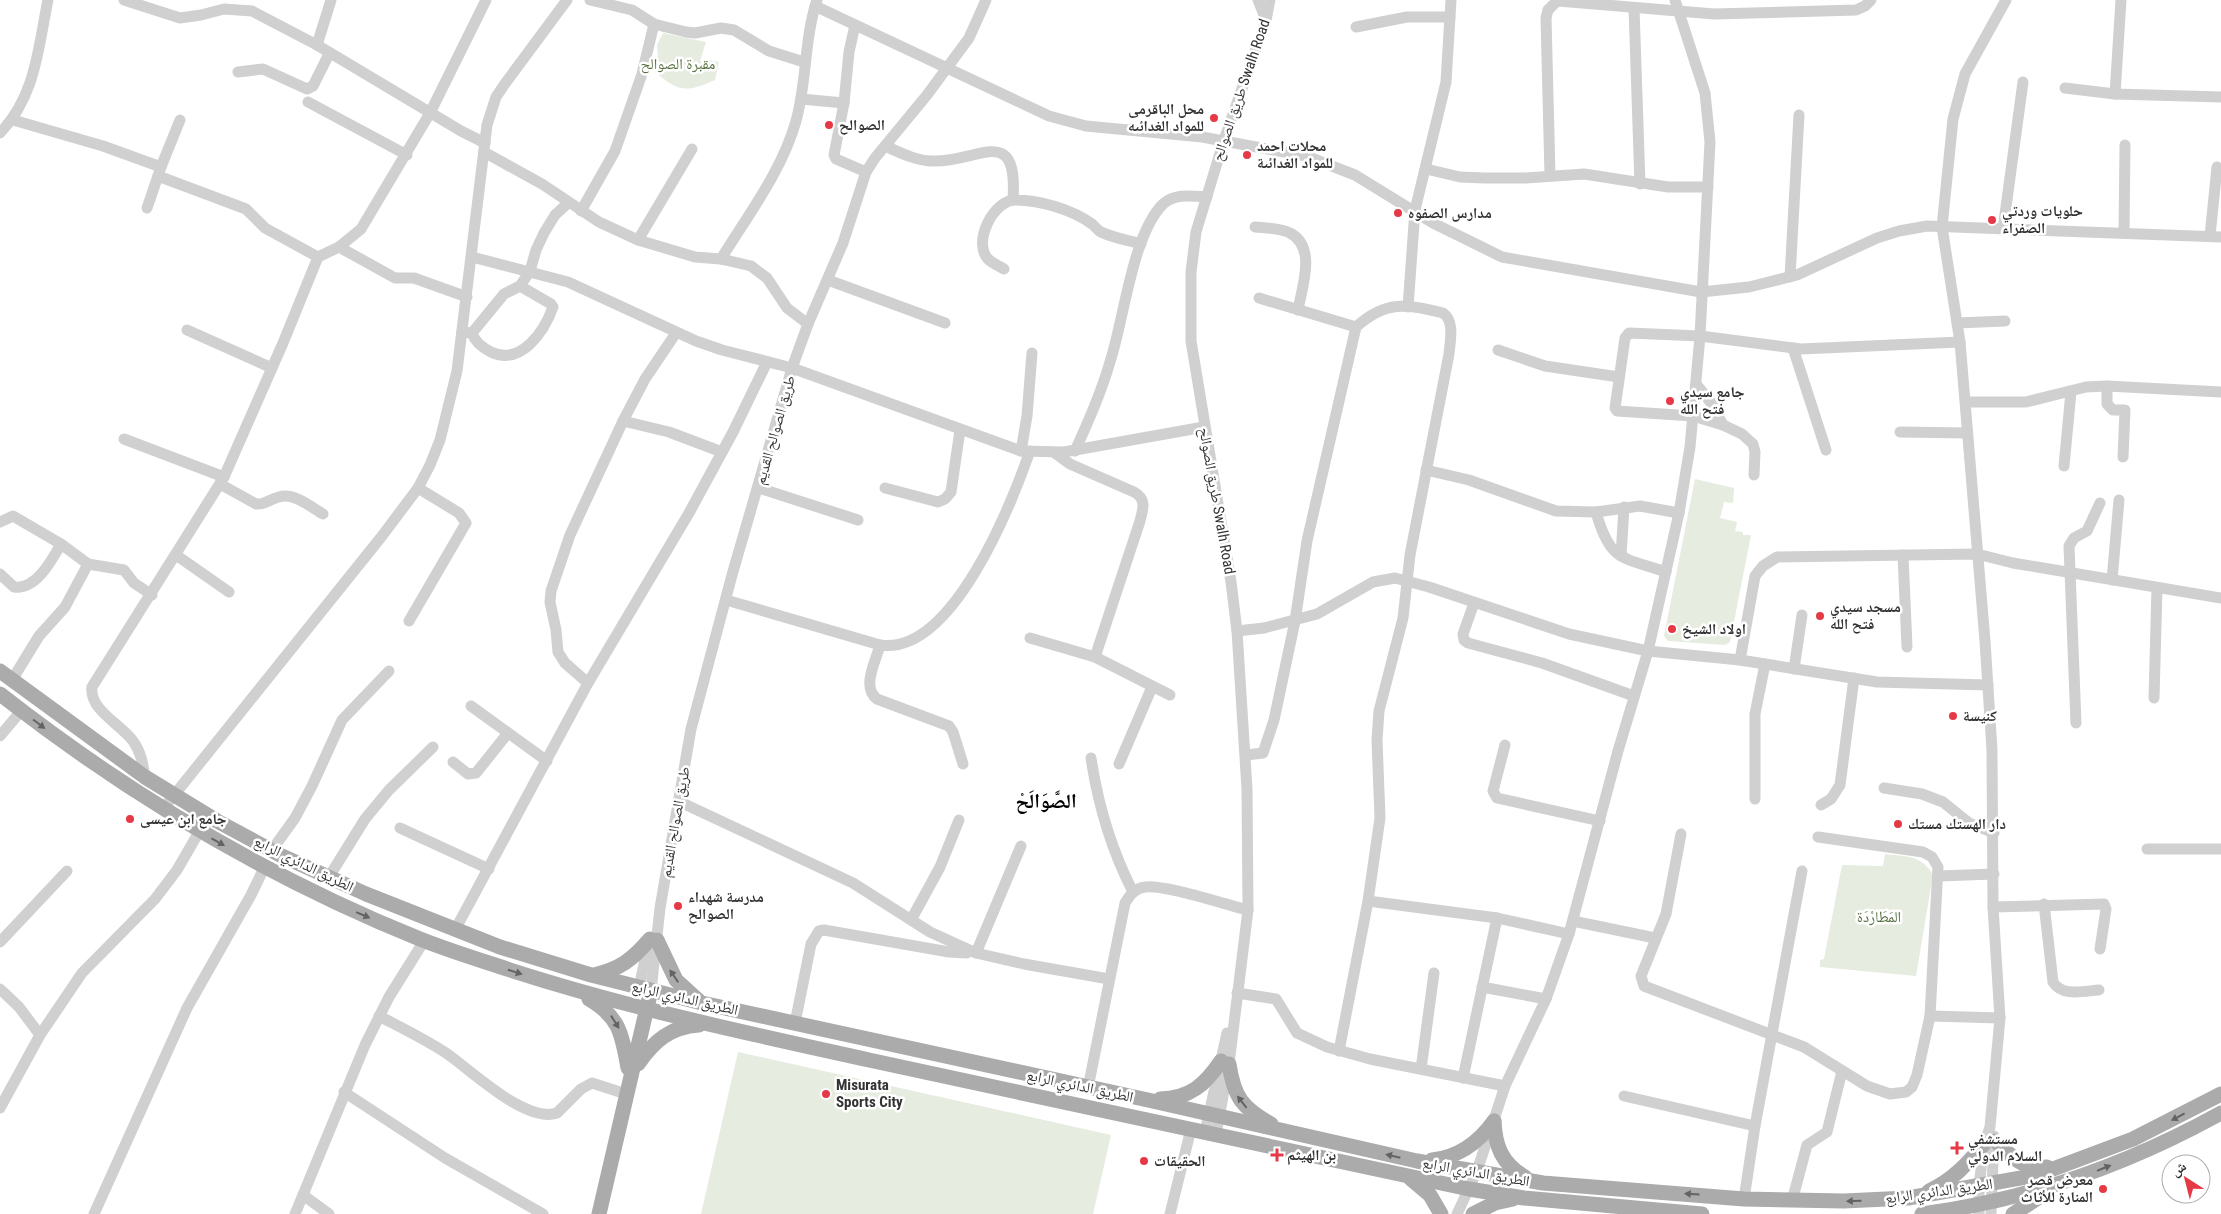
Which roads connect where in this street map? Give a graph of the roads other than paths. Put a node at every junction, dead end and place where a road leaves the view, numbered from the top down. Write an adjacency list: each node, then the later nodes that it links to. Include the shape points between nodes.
1 (48, 0): 40 (street, via 35,73)
2 (124, 0): 26 (street, via 180,18 224,9 252,11)
3 (331, 0): 26 (street)
4 (567, 0): 46 (street, via 496,97)
5 (590, 0): 23 (street, via 632,10)
6 (986, 0): 29 (street, via 969,38)
7 (1258, 0): 22 (street)
8 (1270, 0): 22 (street, طريق الصوالح Swalh Road)
9 (1451, 0): 21 (street)
10 (1558, 0): 18 (street); 53 (street, via 1548,10 1546,18)
11 (1675, 0): 19 (street)
12 (1764, 0): 20 (street)
13 (1871, 0): 20 (street, via 1856,10)
14 (2006, 0): 62 (street, via 1965,74 1954,119)
15 (2121, 0): 33 (street)
16 (483, 1): 38 (street)
17 (816, 3): 24 (street); 28 (street)
18 (1634, 8): 19 (street); 54 (street)
19 (1678, 12): 20 (street); 55 (street, via 1705,93 1710,142)
20 (1763, 12)
21 (1450, 18): 25 (street, via 1407,17); 50 (street, via 1446,82)
22 (1266, 20): 43 (street, طريق الصوالح Swalh Road)
23 (654, 24): 28 (street, via 695,34 722,28 734,30 769,51); 61 (street, via 642,74 615,151)
24 (855, 26): 29 (street); 37 (street)
25 (1356, 27)
26 (317, 45): 27 (street)
27 (329, 54): 30 (street, via 313,86 307,89 264,69); 38 (street)
28 (804, 62): 35 (street)
29 (948, 67): 43 (street, via 1013,101 1049,116 1086,126); 45 (street)
30 (238, 72)
31 (2022, 82): 64 (street)
32 (2065, 88): 33 (street)
33 (2115, 94): 34 (street)
34 (2221, 97)
35 (801, 99): 37 (street); 72 (street, via 796,124 780,161)
36 (308, 102): 48 (street)
37 (844, 103): 52 (street, via 834,155 836,159)
38 (430, 113): 46 (street); 48 (street)
39 (1799, 115): 75 (street)
40 (13, 120): 42 (street); 51 (street, via 103,146)
41 (180, 120): 51 (street)
42 (0, 133)
43 (1224, 140): 56 (street, طريق الصوالح Swalh Road); 60 (street, via 1331,164)
44 (2125, 145): 65 (street)
45 (884, 146): 52 (street); 57 (street, via 931,162 1001,152 1013,164)
46 (484, 148): 58 (street); 71 (street)
47 (692, 150): 67 (street)
48 (407, 155): 69 (street, via 361,229)
49 (2217, 167): 66 (street)
50 (1426, 169): 53 (street, via 1460,177); 60 (street)
51 (160, 172): 59 (street); 70 (street, via 246,209 265,228)
52 (866, 172): 76 (street, via 844,243)
53 (1550, 175): 54 (street, via 1584,174)
54 (1640, 184): 55 (street, via 1668,188)
55 (1708, 187): 78 (street)
56 (1207, 196): 68 (street, via 1170,199 1159,210); 108 (street, طريق الصوالح Swalh Road, via 1196,232 1190,308 1191,340)
57 (1013, 200): 68 (street, via 1065,211 1101,232); 73 (street, via 991,214 984,238 987,258)
58 (568, 203): 61 (street); 74 (street, via 555,215 544,233)
59 (147, 208)
60 (1415, 210): 78 (street, via 1467,241 1502,257); 81 (street)
61 (581, 211): 67 (street)
62 (1942, 226): 64 (street); 75 (street, via 1899,231); 85 (street)
63 (1255, 227): 82 (street, via 1289,232 1303,246 1306,262)
64 (2003, 229): 65 (street)
65 (2124, 232): 66 (street)
66 (2215, 236)
67 (638, 240): 72 (street, via 695,256)
68 (1141, 244): 115 (street, via 1110,362)
69 (339, 247): 70 (street); 79 (street, via 395,278 414,278)
70 (318, 257): 97 (street)
71 (472, 257): 74 (street); 79 (street)
72 (721, 259): 86 (street, via 760,271 787,308)
73 (1004, 269)
74 (530, 271): 77 (street); 90 (street, via 628,308)
75 (1790, 277): 78 (street, via 1749,287)
76 (828, 280): 84 (street); 86 (street)
77 (520, 286): 89 (street, via 504,294); 89 (street, via 553,307 548,321 524,350 511,356 497,355)
78 (1701, 292): 91 (street)
79 (467, 297): 89 (street)
80 (1259, 298): 82 (street)
81 (1408, 307): 87 (street, via 1388,306); 120 (street, via 1442,313 1450,323 1449,354)
82 (1298, 310): 87 (street)
83 (2006, 321): 85 (street)
84 (945, 323)
85 (1957, 323): 92 (street)
86 (808, 324): 98 (street)
87 (1356, 327): 153 (street, via 1307,541)
88 (187, 330): 97 (street)
89 (467, 333): 123 (street, via 440,440)
90 (676, 333): 96 (street); 106 (street)
91 (1700, 336): 93 (street); 99 (street, via 1629,333 1625,338); 100 (street)
92 (1960, 342): 93 (street); 104 (street)
93 (1793, 348): 113 (street)
94 (1498, 350): 99 (street, via 1545,366)
95 (1032, 353): 114 (street)
96 (767, 362): 98 (street); 116 (street)
97 (272, 368): 122 (street)
98 (792, 368): 109 (street, طريق الصوالح القديم); 124 (street, طريق الصوالح القديم)
99 (1619, 377): 105 (street, via 1617,411)
100 (1696, 384): 105 (street); 107 (street)
101 (2107, 386): 102 (street); 103 (street); 118 (street, via 2107,404 2113,410 2125,410)
102 (2071, 392): 104 (street, via 2026,402); 119 (street)
103 (2221, 392)
104 (1966, 402): 111 (street)
105 (1693, 416): 107 (street); 130 (street)
106 (623, 421): 116 (street, via 669,432); 166 (street, via 570,535 551,591 558,652 565,663)
107 (1723, 425): 121 (street, via 1742,434 1753,444)
108 (1204, 427): 115 (street, طريق الصوالح القديم); 154 (street, طريق الصوالح Swalh Road)
109 (960, 430): 114 (street, طريق الصوالح القديم); 125 (street, via 951,492 945,499 938,502)
110 (1900, 432): 111 (street)
111 (1967, 433): 135 (street)
112 (124, 439): 122 (street, via 205,468)
113 (1826, 450)
114 (1025, 451): 117 (street, طريق الصوالح القديم); 156 (street, via 1006,514 971,579 923,633 898,646)
115 (1075, 451): 117 (street, طريق الصوالح القديم)
116 (722, 452): 166 (street)
117 (1055, 453): 159 (street, via 1070,464 1134,492 1144,503)
118 (2123, 457)
119 (2064, 466)
120 (1426, 470): 129 (street, via 1469,480 1556,511); 143 (street)
121 (1754, 475)
122 (222, 480): 131 (street, via 256,504 285,495); 136 (street)
123 (418, 488): 152 (street, via 459,513 466,523); 188 (street)
124 (759, 488): 132 (street); 149 (street, طريق الصوالح القديم)
125 (885, 488)
126 (2118, 500): 144 (street)
127 (2100, 503): 141 (street, via 2087,531 2074,538 2068,546)
128 (1624, 507): 129 (street); 130 (street, via 1640,506); 138 (street)
129 (1596, 512): 138 (street, via 1609,547)
130 (1679, 513): 140 (street)
131 (323, 514)
132 (858, 520)
133 (0, 522): 134 (street, via 12,516)
134 (61, 544): 139 (street); 142 (street, via 47,567 25,586 14,587)
135 (1977, 554): 137 (street); 141 (street); 167 (street)
136 (176, 555): 146 (street); 147 (street)
137 (1903, 555): 157 (street); 160 (street, via 1777,558 1768,562 1756,576)
138 (1621, 556): 140 (street)
139 (88, 564): 147 (street, via 124,570 134,583); 164 (street, via 65,607)
140 (1666, 572): 158 (street)
141 (2070, 572): 144 (street); 175 (street)
142 (0, 574)
143 (1406, 580): 150 (street); 153 (street, via 1373,582 1318,614); 212 (street, via 1403,618 1380,712 1377,740 1380,818)
144 (2112, 580): 145 (street)
145 (2157, 588): 148 (street); 172 (street)
146 (229, 592)
147 (152, 595): 186 (street, via 91,692 99,708 132,740)
148 (2221, 598)
149 (726, 600): 156 (street); 190 (street, طريق الصوالح القديم, via 691,729)
150 (1474, 602): 158 (street, via 1569,634); 171 (street, via 1463,634 1468,643 1542,663)
151 (1802, 614): 162 (street)
152 (409, 621)
153 (1294, 621): 154 (street); 180 (street, via 1274,720 1263,753)
154 (1237, 631): 180 (street, طريق الصوالح Swalh Road)
155 (1030, 638): 159 (street)
156 (880, 645): 184 (street, via 869,684 870,692 877,699 949,726)
157 (1907, 647)
158 (1648, 651): 160 (street); 171 (street)
159 (1095, 657): 168 (street)
160 (1740, 660): 161 (street)
161 (1765, 664): 162 (street); 189 (street, via 1755,714)
162 (1794, 669): 165 (street)
163 (389, 671): 203 (street, via 342,720 303,804)
164 (6, 675): 186 (main road, الطريق الدائري الرابع)
165 (1854, 678): 167 (street, via 1877,682); 191 (street, via 1840,785 1831,799)
166 (588, 683): 182 (street)
167 (1988, 685): 197 (street)
168 (1152, 686): 170 (street); 185 (street)
169 (0, 694): 174 (main road, الطريق الدائري الرابع)
170 (1170, 695)
171 (1634, 696): 194 (street)
172 (2154, 698)
173 (471, 706): 176 (street)
174 (21, 711): 177 (street); 192 (main road, الطريق الدائري الرابع, one-way to 192, via 73,750)
175 (2076, 722)
176 (508, 734): 182 (street); 183 (street, via 476,773 468,774)
177 (0, 736)
178 (1505, 744): 194 (street, via 1493,791 1497,798)
179 (433, 747): 210 (street, via 365,819)
180 (1246, 755): 215 (street, طريق الصوالح Swalh Road)
181 (1091, 758): 211 (street, via 1104,821)
182 (547, 761): 205 (street)
183 (453, 762)
184 (963, 764)
185 (1119, 764)
186 (145, 777): 188 (main road, الطريق الدائري الرابع)
187 (1884, 788): 197 (street, via 1922,794 1943,802 1969,824)
188 (175, 795): 192 (street); 203 (main road, الطريق الدائري الرابع)
189 (1755, 799)
190 (678, 801): 217 (street, via 853,883); 222 (street, طريق الصوالح القديم, via 660,908 654,918)
191 (1821, 805)
192 (163, 809): 196 (main road, الطريق الدائري الرابع)
193 (959, 820): 217 (street, via 940,868)
194 (1600, 821): 218 (street)
195 (400, 828): 205 (street)
196 (199, 832): 204 (main road, الطريق الدائري الرابع, one-way to 204); 245 (street, via 166,885 141,915 82,973)
197 (1994, 833): 208 (street)
198 (1681, 834): 221 (street, via 1666,914)
199 (1818, 837): 209 (street, via 1923,852 1932,857)
200 (1021, 846): 226 (street)
201 (2147, 849): 202 (street)
202 (2221, 849)
203 (272, 850): 210 (main road, الطريق الدائري الرابع)
204 (264, 868): 223 (main road, الطريق الدائري الرابع, one-way to 223); 280 (street, via 187,1008)
205 (489, 869): 219 (street)
206 (67, 871): 224 (street)
207 (1802, 871): 244 (street)
208 (1994, 874): 209 (street); 214 (street)
209 (1939, 876): 240 (street)
210 (329, 877): 219 (main road, الطريق الدائري الرابع)
211 (1133, 892): 215 (street, via 1144,886 1154,886); 229 (street, via 1125,903)
212 (1368, 901): 216 (street); 246 (street)
213 (2044, 904): 214 (street); 225 (street, via 2104,904); 233 (street, via 2053,982 2066,992)
214 (1993, 907): 241 (street)
215 (1248, 910): 235 (street, طريق الصوالح Swalh Road)
216 (1497, 918): 220 (street); 230 (street)
217 (911, 920): 226 (street)
218 (1572, 921): 220 (street); 221 (street)
219 (455, 930): 228 (main road, الطريق الدائري الرابع, via 533,959)
220 (1569, 934): 236 (street)
221 (1655, 938): 244 (street, via 1641,976 1644,986)
222 (654, 940): 228 (main road, via 624,964); 232 (street, طريق الصوالح القديم); 237 (main road, one-way to 222, via 676,980)
223 (424, 941): 234 (main road, الطريق الدائري الرابع, one-way to 234); 239 (street)
224 (0, 942)
225 (2100, 949)
226 (976, 953): 229 (street); 242 (street, via 949,952 824,930 811,944)
227 (1434, 973): 248 (street)
228 (591, 975): 232 (main road, الطريق الدائري الرابع)
229 (1109, 979): 253 (street)
230 (1482, 987): 236 (street); 251 (street)
231 (0, 989): 245 (street, via 19,1007)
232 (645, 990): 237 (main road, الطريق الدائري الرابع); 238 (main road, طريق الصوالح القديم)
233 (2099, 990)
234 (577, 992): 238 (main road, الطريق الدائري الرابع); 250 (main road, one-way to 250, via 600,1005 612,1017 622,1038)
235 (1237, 993): 246 (street, via 1276,999 1297,1033); 247 (street, طريق الصوالح Swalh Road, via 1234,1026)
236 (1546, 999): 252 (street)
237 (702, 1003): 242 (main road, الطريق الدائري الرابع)
238 (642, 1008): 243 (main road, الطريق الدائري الرابع); 250 (main road, طريق الصوالح القديم)
239 (379, 1016): 250 (street, via 427,1042 515,1103 540,1114 557,1113 581,1089 592,1083); 254 (street)
240 (1930, 1016): 241 (street); 249 (street, via 1917,1076 1906,1092 1890,1094 1867,1086)
241 (2000, 1018): 265 (street)
242 (795, 1023): 253 (main road, الطريق الدائري الرابع)
243 (710, 1024): 250 (main road, via 672,1030 658,1039); 263 (main road, الطريق الدائري الرابع)
244 (1772, 1034): 249 (street, via 1804,1048); 262 (street)
245 (40, 1035): 258 (street)
246 (1339, 1051): 248 (street)
247 (1225, 1062): 257 (main road, via 1189,1094); 260 (street, طريق الصوالح Swalh Road); 264 (main road, one-way to 247, via 1274,1125 1244,1107)
248 (1421, 1069): 251 (street)
249 (1842, 1071): 278 (street, via 1827,1132 1807,1145)
250 (629, 1078): 284 (main road, طريق الصوالح القديم)
251 (1463, 1078): 252 (street)
252 (1506, 1086): 261 (street)
253 (1088, 1088): 257 (main road, الطريق الدائري الرابع)
254 (344, 1092): 274 (street); 283 (street, via 445,1158)
255 (2221, 1094): 267 (main road, الطريق الدائري الرابع, one-way to 267, via 2133,1139)
256 (1624, 1096): 262 (street)
257 (1148, 1100): 260 (main road, الطريق الدائري الرابع)
258 (0, 1108)
259 (2221, 1113): 270 (main road, الطريق الدائري الرابع, one-way to 259, via 2171,1140)
260 (1214, 1116): 263 (street, طريق الصوالح Swalh Road); 264 (main road, الطريق الدائري الرابع)
261 (1494, 1120): 266 (main road, via 1477,1140 1457,1154); 268 (street); 271 (main road, via 1495,1140 1504,1160 1518,1173)
262 (1755, 1126): 277 (street)
263 (1204, 1131): 269 (main road, الطريق الدائري الرابع); 285 (street, طريق الصوالح Swalh Road)
264 (1298, 1134): 266 (main road, الطريق الدائري الرابع, one-way to 264)
265 (1990, 1138): 267 (main road, via 2016,1162 2026,1166); 272 (street); 276 (main road, via 1972,1161 1950,1180)
266 (1417, 1161): 268 (main road, الطريق الدائري الرابع)
267 (2063, 1166): 272 (main road, الطريق الدائري الرابع, via 2037,1175)
268 (1477, 1171): 271 (main road, الطريق الدائري الرابع); 273 (street)
269 (1406, 1176): 273 (main road, الطريق الدائري الرابع); 286 (main road, via 1424,1188)
270 (2069, 1181): 279 (main road, الطريق الدائري الرابع); 291 (main road)
271 (1543, 1183): 277 (main road, الطريق الدائري الرابع, one-way to 271)
272 (1986, 1185): 276 (main road, الطريق الدائري الرابع); 279 (street)
273 (1469, 1189): 275 (main road, الطريق الدائري الرابع); 287 (street)
274 (303, 1195): 281 (street); 282 (street)
275 (1524, 1198): 288 (main road, via 1495,1203); 289 (main road, الطريق الدائري الرابع)
276 (1908, 1198): 278 (main road, الطريق الدائري الرابع, one-way to 278)
277 (1744, 1199): 278 (main road, الطريق الدائري الرابع)
278 (1792, 1201)
279 (1985, 1209): 290 (main road, الطريق الدائري الرابع)
280 (94, 1214)
281 (295, 1214)
282 (329, 1214)
283 (543, 1214)
284 (599, 1214)
285 (1170, 1214)
286 (1441, 1214)
287 (1457, 1214)
288 (1473, 1214)
289 (1702, 1214)
290 (1922, 1214)
291 (2013, 1214)

